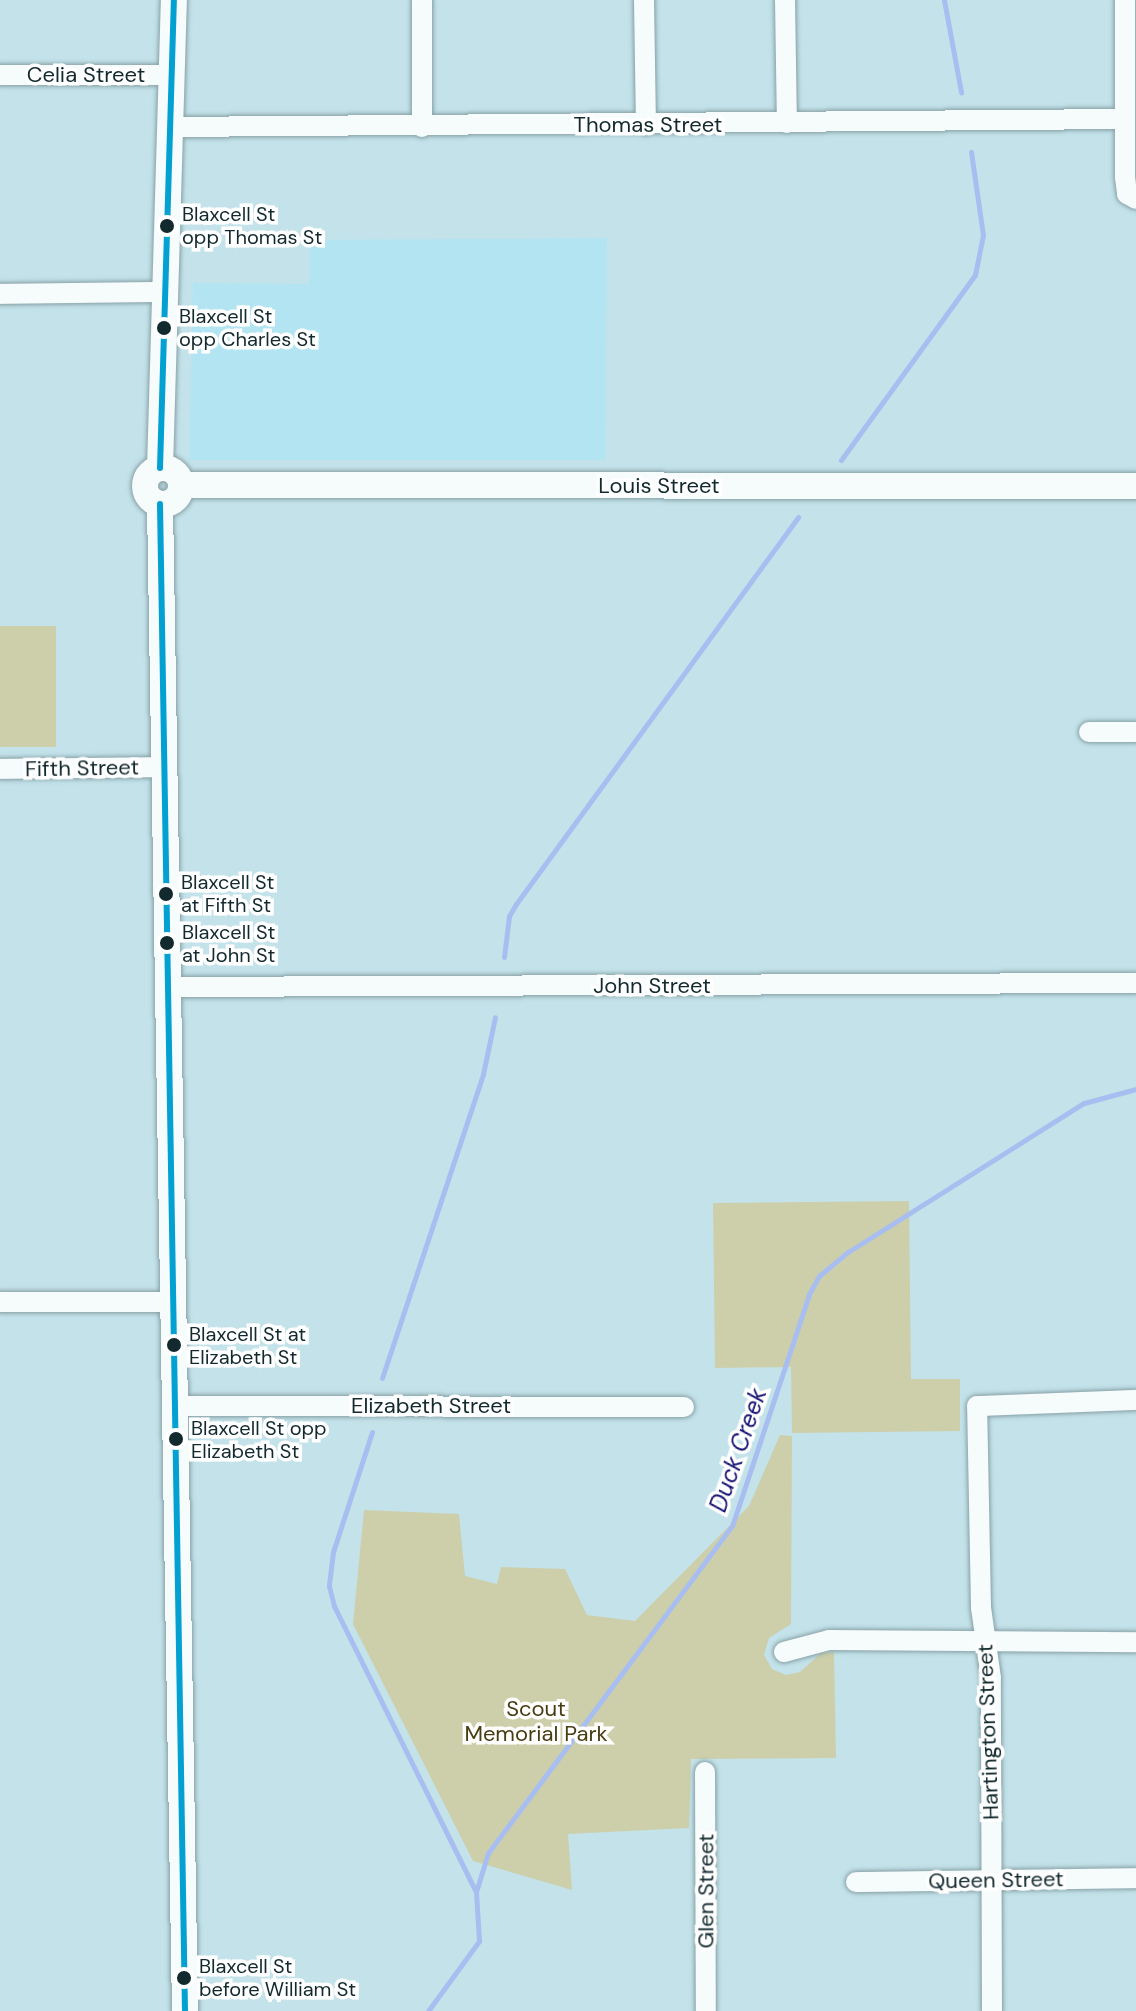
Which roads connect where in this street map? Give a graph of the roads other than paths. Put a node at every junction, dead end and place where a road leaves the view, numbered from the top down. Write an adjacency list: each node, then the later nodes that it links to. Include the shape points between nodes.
1 (174, 0): 7 (street)
2 (422, 0): 12 (street)
3 (644, 0): 10 (street)
4 (785, 0): 9 (street)
5 (1125, 0): 8 (street)
6 (0, 75): 7 (street, Celia Street)
7 (172, 75): 11 (street)
8 (1125, 119): 9 (street, Thomas Street); 13 (street, via 1125,188)
9 (787, 123): 10 (street, Thomas Street)
10 (646, 125): 12 (street, Thomas Street)
11 (170, 127): 12 (street, Thomas Street); 14 (street)
12 (422, 127)
13 (1134, 199)
14 (165, 292): 15 (street); 16 (street)
15 (0, 294)
16 (160, 468): 17 (street, via 172,470); 19 (street, via 150,473 145,489)
17 (181, 485): 18 (street, Louis Street); 19 (street, via 175,500)
18 (1136, 486)
19 (160, 504): 22 (street)
20 (1089, 732): 21 (street)
21 (1136, 732)
22 (163, 767): 23 (street, Fifth Street); 25 (street)
23 (0, 769)
24 (1136, 983): 25 (street, John Street)
25 (167, 987): 27 (street)
26 (0, 1302): 27 (street)
27 (174, 1302): 29 (street)
28 (1136, 1400): 31 (street, Hartington Street, via 977,1406)
29 (177, 1406): 30 (street, Elizabeth Street); 38 (street)
30 (684, 1407)
31 (987, 1640): 32 (street); 33 (street, via 829,1640); 36 (street, Hartington Street)
32 (1136, 1642)
33 (784, 1652)
34 (705, 1772): 39 (street, Glen Street)
35 (1136, 1878): 36 (street, Queen Street)
36 (991, 1879): 37 (street, Queen Street); 40 (street, Hartington Street)
37 (856, 1882)
38 (185, 2011)
39 (706, 2011)
40 (992, 2011)

